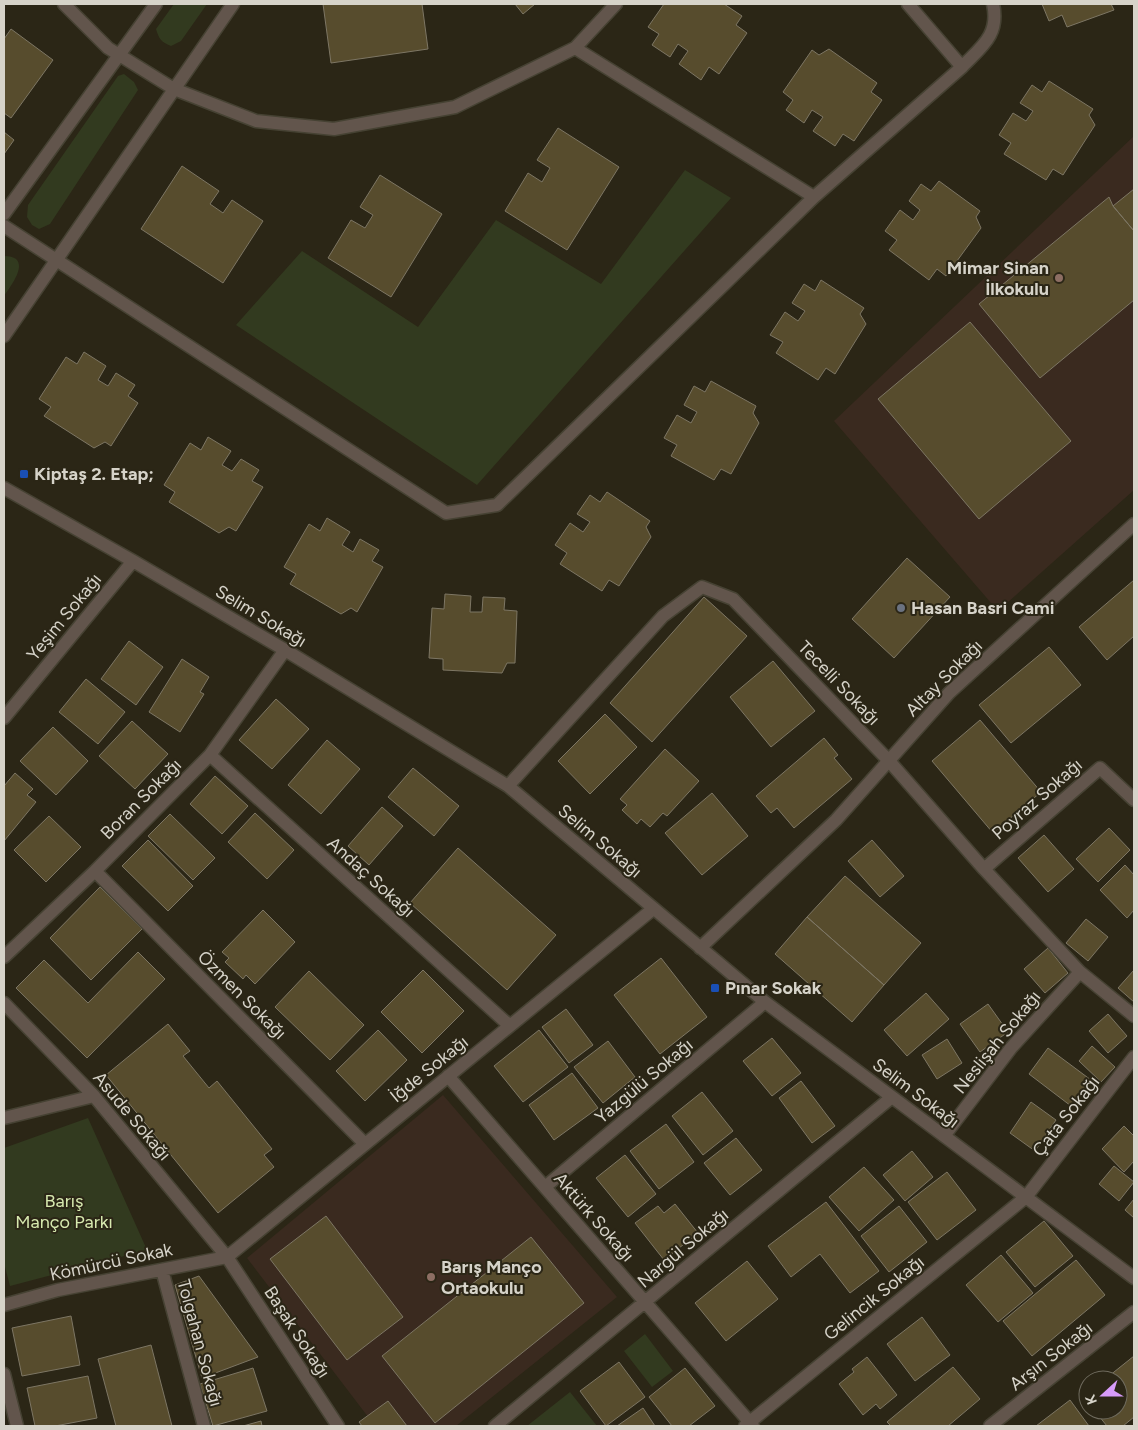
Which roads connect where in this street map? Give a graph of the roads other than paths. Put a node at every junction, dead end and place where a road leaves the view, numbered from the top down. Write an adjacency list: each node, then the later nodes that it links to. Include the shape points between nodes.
1 (64, 4): 8 (street, via 108,48)
2 (156, 4): 8 (street)
3 (232, 4): 10 (street)
4 (616, 4): 7 (street)
5 (908, 4): 9 (street)
6 (993, 4): 9 (street, via 994,25 990,38)
7 (575, 48): 10 (street, via 454,107 334,130 256,121); 11 (street)
8 (119, 54): 10 (street); 12 (street)
9 (962, 66): 11 (street)
10 (174, 89): 14 (street)
11 (814, 197): 14 (street, via 497,505 446,513)
12 (4, 214)
13 (4, 226): 14 (street)
14 (56, 260): 15 (street)
15 (4, 336)
16 (5, 491): 18 (street, Selim Sokağı)
17 (1134, 524): 22 (street, Altay Sokağı, via 950,693)
18 (133, 561): 19 (street, Selim Sokağı); 20 (street, Yeşim Sokağı)
19 (285, 650): 21 (street, Boran Sokağı); 23 (street, Selim Sokağı)
20 (4, 718)
21 (210, 755): 26 (street, Boran Sokağı); 34 (street, Andaç Sokağı)
22 (890, 762): 23 (street, Tecelli Sokağı, via 733,599 702,587 663,616); 25 (street, Tecelli Sokağı); 28 (street, Altay Sokağı, via 836,820)
23 (508, 786): 27 (street, Selim Sokağı)
24 (1134, 800): 25 (street, Poyraz Sokağı, via 1100,768)
25 (984, 869): 30 (street, Tecelli Sokağı)
26 (95, 871): 29 (street, Boran Sokağı); 41 (street, Özmen Sokağı)
27 (653, 909): 28 (street, Selim Sokağı); 34 (street, İğde Sokağı)
28 (700, 948): 31 (street, Selim Sokağı)
29 (4, 957)
30 (1080, 972): 33 (street, Tecelli Sokağı); 40 (street, Neslişah Sokağı, via 1011,1048)
31 (765, 1002): 38 (street, Selim Sokağı); 42 (street, Yazgülü Sokağı)
32 (4, 1004): 37 (street, Asude Sokağı)
33 (1134, 1016)
34 (510, 1026): 36 (street, İğde Sokağı)
35 (1134, 1057): 43 (street, Çata Sokağı)
36 (448, 1076): 41 (street, İğde Sokağı); 42 (street, Aktürk Sokağı)
37 (94, 1096): 39 (street); 44 (street, Asude Sokağı)
38 (892, 1097): 40 (street, Selim Sokağı); 47 (street, Nargül Sokağı)
39 (4, 1118)
40 (944, 1136): 43 (street, Selim Sokağı)
41 (365, 1144): 44 (street, İğde Sokağı)
42 (545, 1187): 47 (street, Aktürk Sokağı)
43 (1026, 1196): 46 (street, Selim Sokağı); 51 (street, Gelincik Sokağı)
44 (227, 1257): 45 (street, Kömürcü Sokak); 54 (street, Başak Sokağı)
45 (162, 1270): 48 (street, Kömürcü Sokak, via 58,1290); 53 (street, Tolgahan Sokağı)
46 (1134, 1278)
47 (645, 1302): 51 (street, Aktürk Sokağı); 55 (street, Nargül Sokağı)
48 (4, 1305)
49 (1134, 1312): 56 (street, Arşın Sokağı)
50 (4, 1374): 52 (street)
51 (749, 1425)
52 (17, 1426)
53 (204, 1426)
54 (338, 1426)
55 (495, 1426)
56 (990, 1426)

